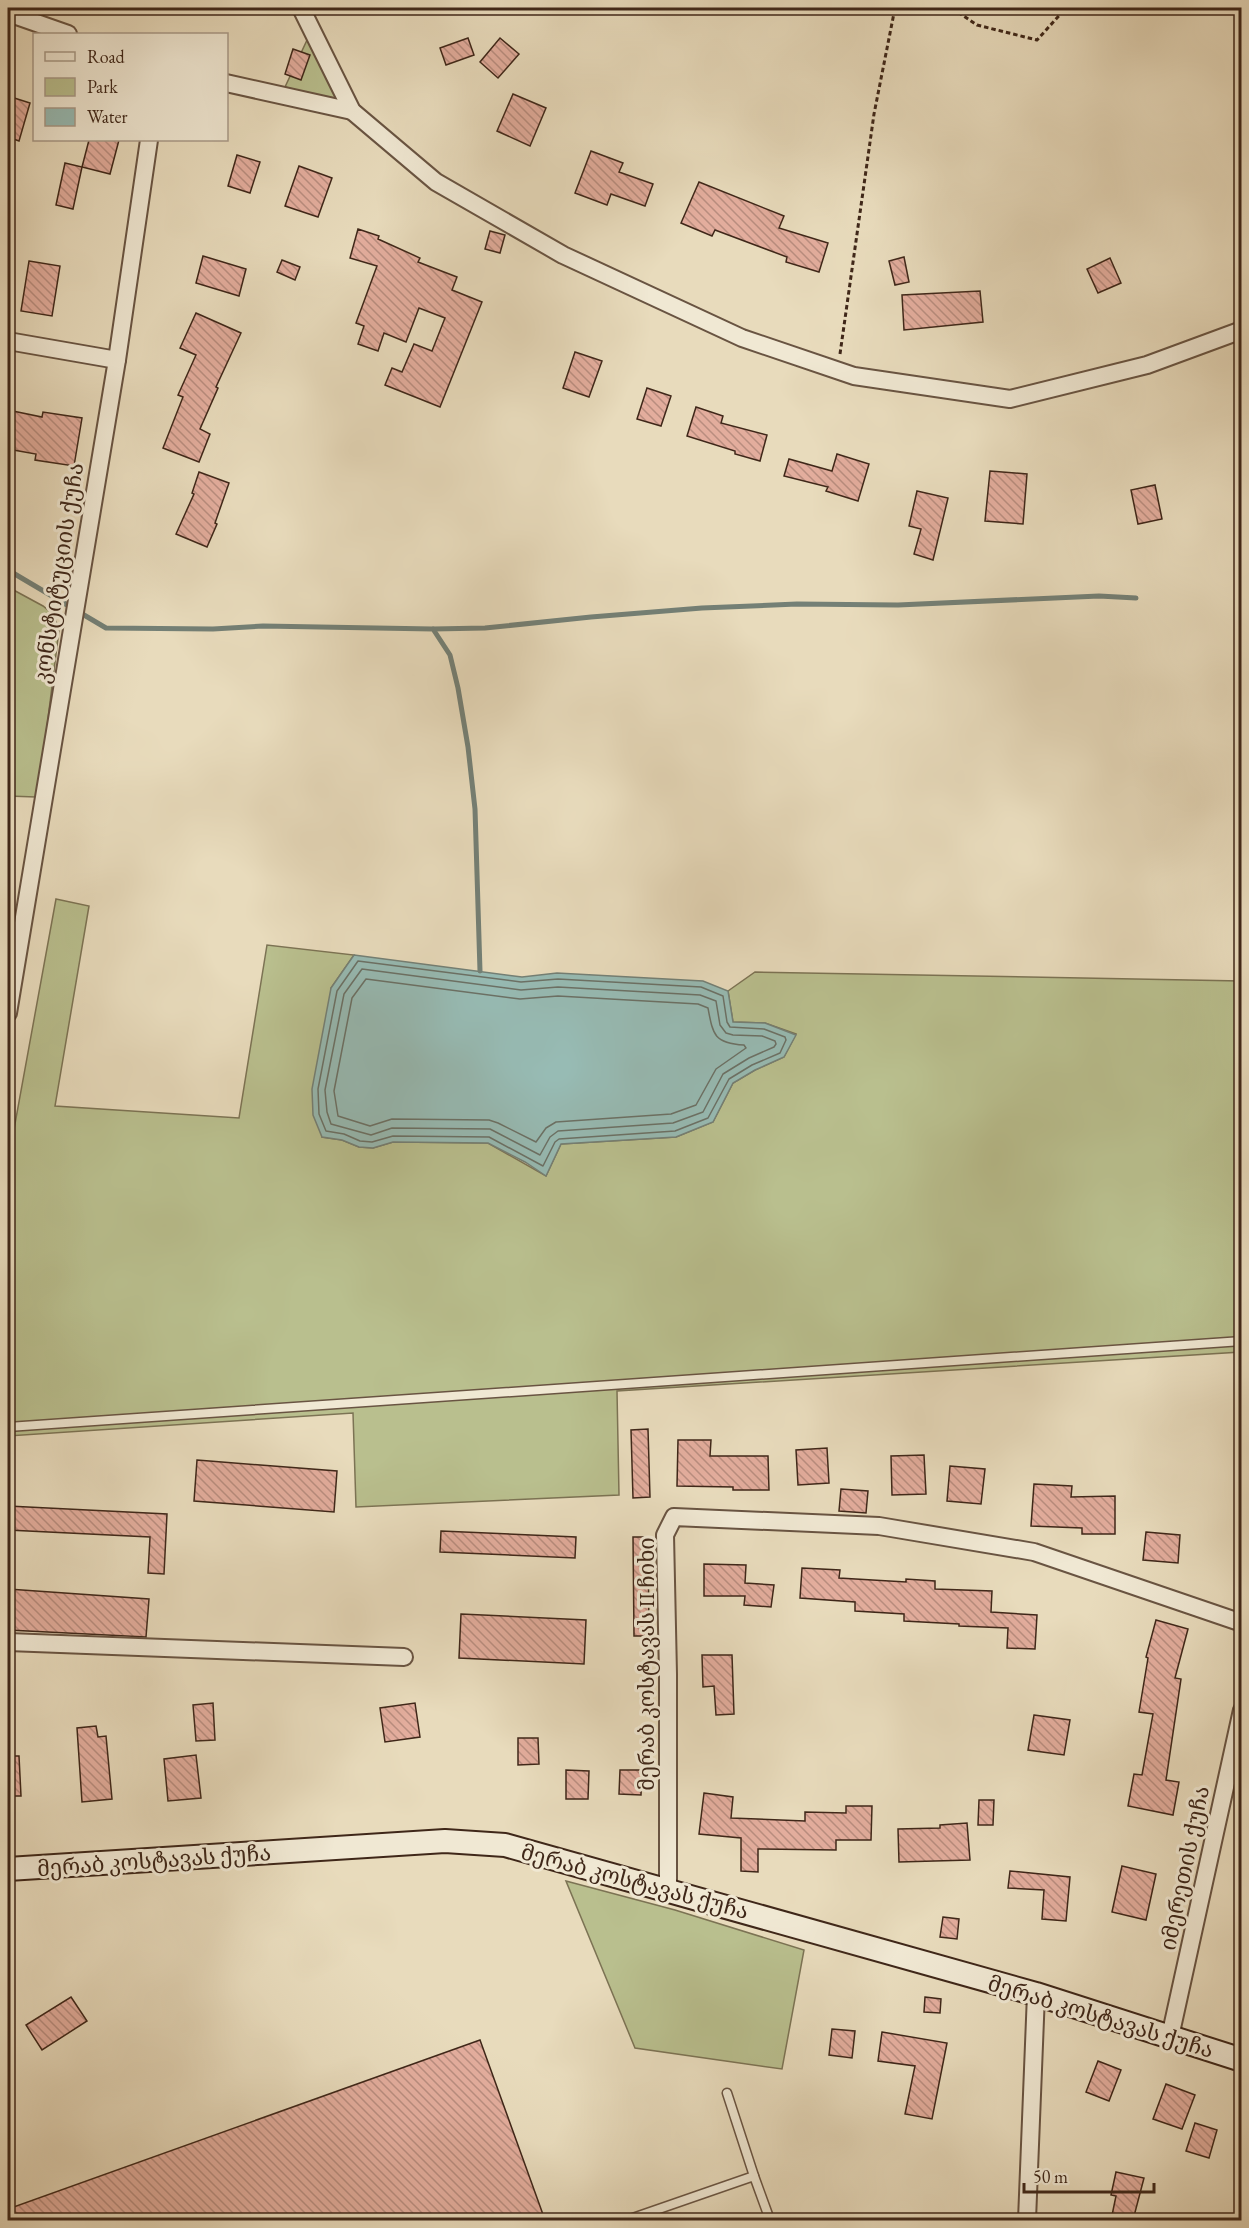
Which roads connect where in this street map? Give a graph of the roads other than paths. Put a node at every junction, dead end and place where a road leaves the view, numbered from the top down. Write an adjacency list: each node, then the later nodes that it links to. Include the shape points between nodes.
1 (301, 8): 5 (street)
2 (8, 13): 3 (street)
3 (65, 33)
4 (228, 83): 5 (street)
5 (352, 111): 7 (street, via 435,182 563,255 742,338 854,376 1010,399 1147,365)
6 (149, 141): 9 (street, კონსტიტუციის ქუჩა)
7 (1242, 330)
8 (8, 340): 9 (street)
9 (117, 360): 10 (street, კონსტიტუციის ქუჩა)
10 (8, 1013)
11 (1242, 1341): 12 (lane)
12 (8, 1427)
13 (1242, 1623): 18 (street, მერაბ კოსტავას II ჩიხი, via 1034,1552 879,1526 674,1517 665,1535)
14 (8, 1642): 15 (street)
15 (404, 1657)
16 (1242, 1710): 20 (street, იმერეთის ქუჩა)
17 (8, 1869): 18 (main road, მერაბ კოსტავას ქუჩა, via 445,1841 505,1845)
18 (668, 1890): 19 (main road, მერაბ კოსტავას ქუჩა)
19 (1036, 1994): 20 (main road, მერაბ კოსტავას ქუჩა); 26 (street)
20 (1170, 2037): 21 (main road, მერაბ კოსტავას ქუჩა)
21 (1242, 2060)
22 (728, 2093): 23 (lane)
23 (754, 2176): 24 (lane); 25 (lane)
24 (627, 2220)
25 (770, 2220)
26 (1027, 2220)

